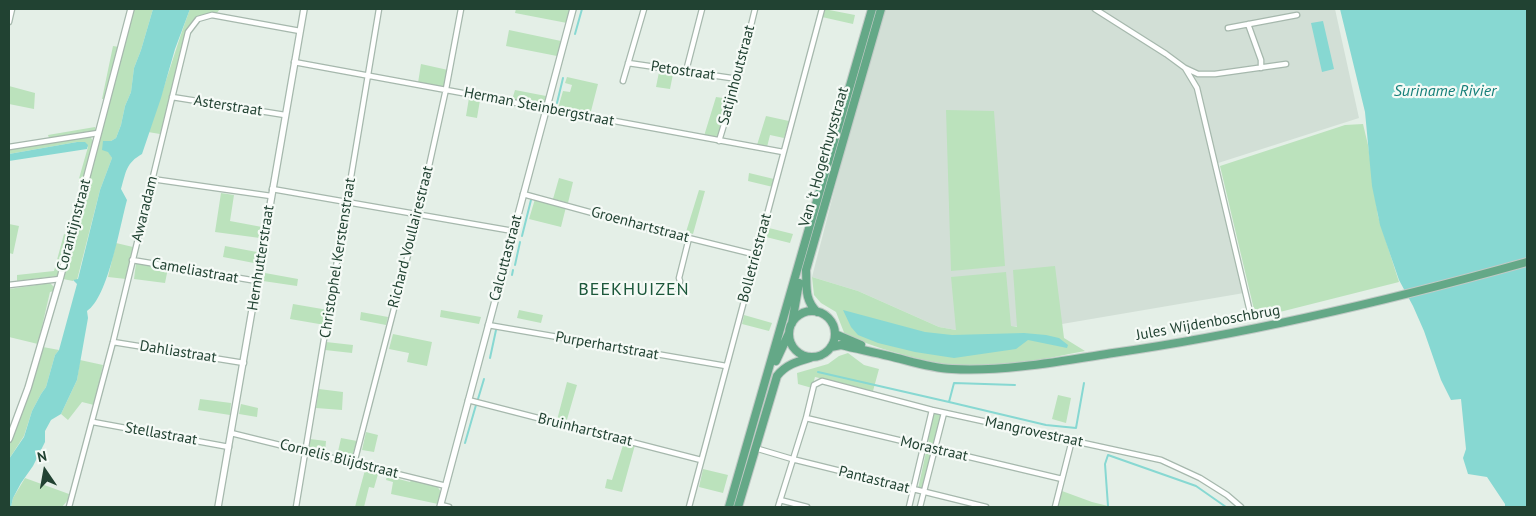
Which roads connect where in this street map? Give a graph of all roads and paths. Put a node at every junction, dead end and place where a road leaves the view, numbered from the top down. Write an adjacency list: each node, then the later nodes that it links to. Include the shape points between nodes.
1 (12, 9): 15 (street)
2 (131, 9): 32 (street, Corantijnstraat)
3 (304, 9): 18 (street, Hernhutterstraat)
4 (379, 9): 25 (street, Christophel Kerstenstraat)
5 (461, 9): 28 (street, Richard Voullairestraat)
6 (573, 9): 30 (street, Calcuttastraat)
7 (644, 9): 20 (street)
8 (702, 9): 24 (street)
9 (755, 9): 26 (street, Satijnhoutstraat)
10 (822, 9): 35 (street, Bolletriestraat)
11 (872, 9): 46 (main road, Van 't Hogerhuysstraat)
12 (881, 9): 52 (main road, Van 't Hogerhuysstraat, via 806,270 807,298)
13 (1095, 9): 22 (street)
14 (1297, 15): 16 (street)
15 (9, 22)
16 (1248, 24): 17 (street); 23 (street)
17 (1228, 28)
18 (300, 31): 19 (street, Hernhutterstraat); 29 (street, Awaradam, via 212,15 198,19 188,32)
19 (294, 62): 25 (street, Herman Steinbergstraat); 31 (street, Hernhutterstraat)
20 (628, 63): 24 (street, Petostraat); 27 (street)
21 (1286, 64): 23 (street)
22 (1185, 68): 23 (street, via 1206,75); 53 (street, via 1197,88)
23 (1261, 68)
24 (686, 71): 26 (street, Petostraat)
25 (369, 75): 28 (street, Herman Steinbergstraat); 40 (street, Christophel Kerstenstraat)
26 (738, 79): 33 (street, Satijnhoutstraat)
27 (623, 81)
28 (446, 89): 30 (street, Herman Steinbergstraat); 41 (street, Richard Voullairestraat)
29 (172, 97): 31 (street, Asterstraat); 36 (street, Awaradam)
30 (546, 108): 33 (street, Herman Steinbergstraat); 38 (street, Calcuttastraat)
31 (285, 115): 37 (street, Hernhutterstraat)
32 (98, 133): 34 (street); 48 (street, Corantijnstraat)
33 (719, 141): 35 (street, Herman Steinbergstraat)
34 (9, 147)
35 (783, 152): 44 (street, Bolletriestraat)
36 (152, 178): 39 (street); 45 (street, Awaradam)
37 (272, 189): 39 (street, Hernhutterstraat); 40 (street)
38 (524, 194): 42 (street, Calcuttastraat); 43 (street, Groenhartstraat)
39 (271, 196): 49 (street, Hernhutterstraat)
40 (347, 203): 41 (street); 76 (street, Christophel Kerstenstraat)
41 (418, 216): 42 (street); 79 (street, Richard Voullairestraat)
42 (514, 231): 54 (street, Calcuttastraat)
43 (689, 238): 44 (street, Groenhartstraat); 51 (street)
44 (756, 255): 62 (street, Bolletriestraat)
45 (132, 260): 49 (street, Cameliastraat); 57 (street, Awaradam)
46 (801, 261): 55 (main road, Van 't Hogerhuysstraat); 63 (main road, Van 't Hogerhuysstraat)
47 (1527, 262): 59 (main road, Jules Wijdenboschbrug, via 1406,295 1261,328 1157,347 974,370 948,369)
48 (60, 279): 50 (street); 70 (street, Corantijnstraat, via 28,388)
49 (258, 281): 61 (street, Hernhutterstraat)
50 (9, 286)
51 (678, 290)
52 (817, 312): 55 (main road, via 803,314); 56 (main road, via 831,321)
53 (1250, 312)
54 (488, 325): 62 (street, Purperhartstraat); 64 (street, Calcuttastraat)
55 (791, 326): 60 (main road, via 794,348); 63 (main road, Van 't Hogerhuysstraat)
56 (835, 334): 58 (main road); 59 (main road, Jules Wijdenboschbrug)
57 (113, 342): 61 (street, Dahliastraat); 68 (street, Awaradam)
58 (831, 347): 59 (main road, Jules Wijdenboschbrug, via 841,345); 60 (main road)
59 (888, 356)
60 (812, 357): 74 (main road, via 791,364 777,376)
61 (244, 363): 69 (street, Hernhutterstraat)
62 (726, 366): 78 (street, Bolletriestraat)
63 (768, 376): 91 (main road, Van 't Hogerhuysstraat)
64 (468, 400): 78 (street, Bruinhartstraat); 81 (street, Calcuttastraat)
65 (932, 410): 66 (street, Mangrovestraat); 67 (street, Mangrovestraat, via 822,381 814,385); 72 (street)
66 (944, 413): 71 (street, Mangrovestraat); 75 (street)
67 (806, 418): 72 (street, Morastraat); 77 (street)
68 (93, 422): 73 (street, Stellastraat); 85 (street, Awaradam)
69 (231, 433): 73 (street, Hernhutterstraat); 76 (street, Cornelis Blijdstraat)
70 (9, 439)
71 (1072, 440): 80 (street); 99 (street, Mangrovestraat, via 1162,460 1200,478)
72 (924, 446): 75 (street, Morastraat); 82 (street)
73 (229, 447): 87 (street, Hernhutterstraat)
74 (755, 448): 77 (street, Pantastraat); 92 (main road)
75 (935, 449): 80 (street, Morastraat); 83 (street)
76 (306, 450): 79 (street, Cornelis Blijdstraat); 88 (street, Christophel Kerstenstraat)
77 (792, 459): 82 (street, Pantastraat); 84 (street)
78 (701, 460): 90 (street, Bolletriestraat)
79 (354, 463): 81 (street, Cornelis Blijdstraat)
80 (1062, 479): 98 (street)
81 (446, 486): 86 (street, Calcuttastraat)
82 (913, 490): 83 (street, Pantastraat); 95 (street)
83 (924, 493): 96 (street); 97 (street, Pantastraat)
84 (780, 500): 93 (street); 94 (street)
85 (70, 506)
86 (441, 506): 89 (street)
87 (218, 507)
88 (296, 507)
89 (449, 507)
90 (689, 507)
91 (729, 507)
92 (738, 507)
93 (778, 507)
94 (807, 507)
95 (909, 507)
96 (920, 507)
97 (986, 507)
98 (1055, 507)
99 (1241, 507)

